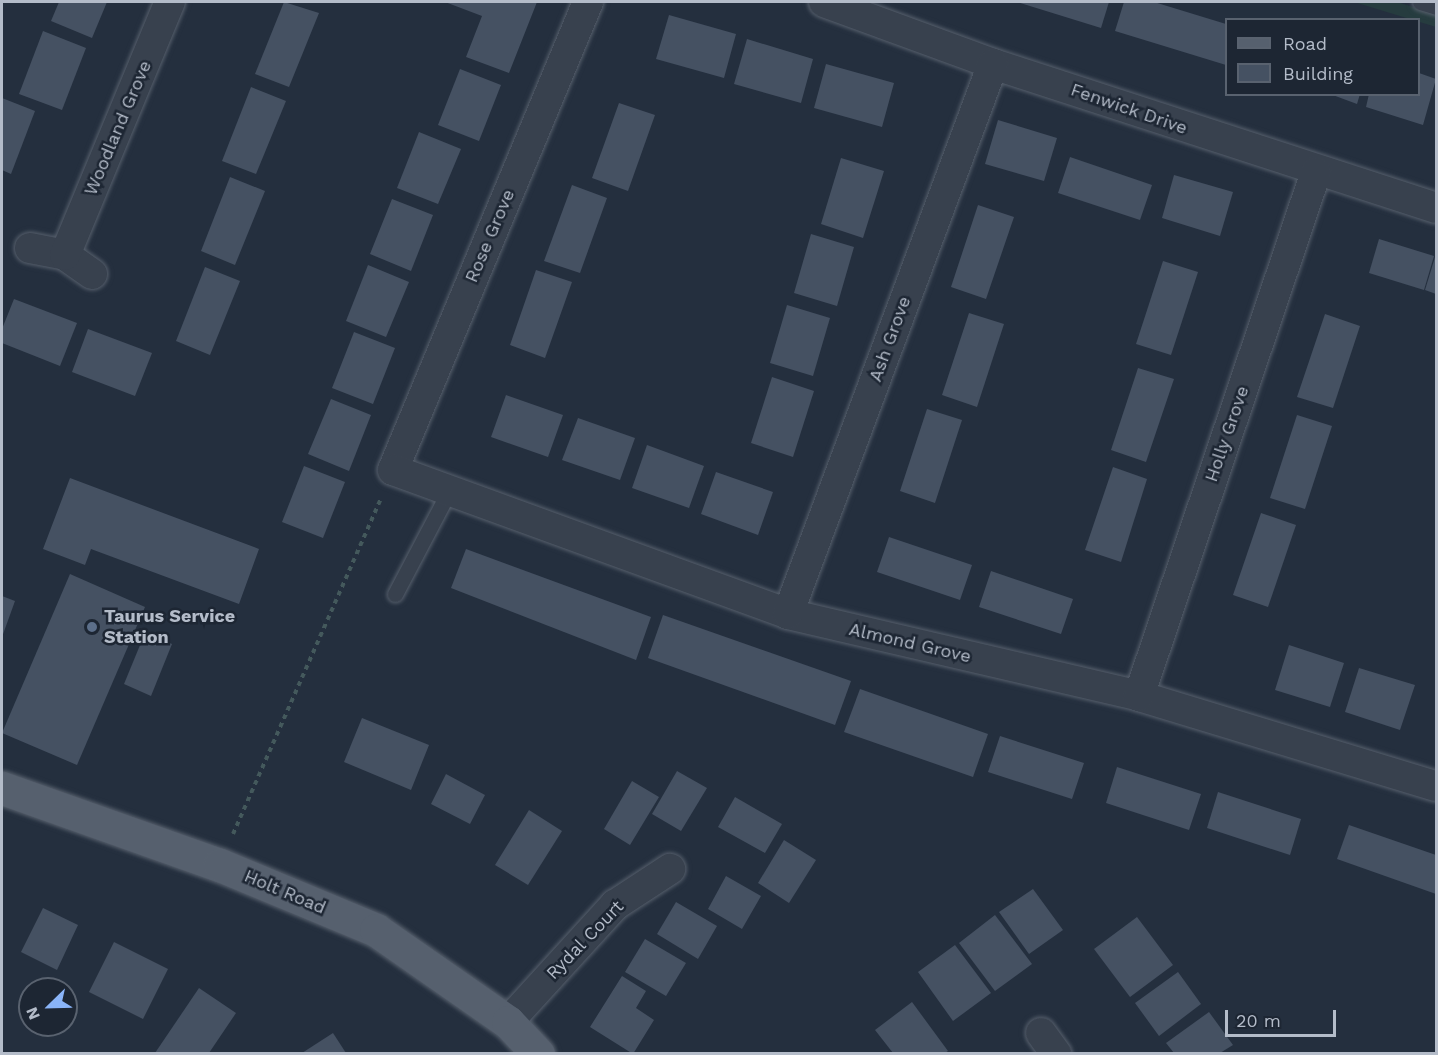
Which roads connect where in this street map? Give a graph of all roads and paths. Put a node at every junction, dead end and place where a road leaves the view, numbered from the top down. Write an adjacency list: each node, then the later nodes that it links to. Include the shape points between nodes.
1 (170, 2): 10 (street, Woodland Grove)
2 (588, 2): 12 (street, Rose Grove)
3 (824, 2): 6 (street, Fenwick Drive)
4 (1420, 2): 5 (lane)
5 (1437, 7)
6 (993, 64): 7 (street, Fenwick Drive); 15 (street, Ash Grove)
7 (1316, 172): 8 (street, Fenwick Drive); 16 (street, Holly Grove)
8 (1437, 208)
9 (30, 248): 10 (street)
10 (65, 255): 11 (street)
11 (92, 274)
12 (393, 471): 13 (street, Almond Grove); 19 (path)
13 (449, 491): 14 (lane); 15 (street, Almond Grove)
14 (395, 594)
15 (788, 614): 16 (street, Almond Grove)
16 (1139, 696): 17 (street, Almond Grove)
17 (1437, 786)
18 (2, 788): 19 (main road, Holt Road)
19 (220, 865): 21 (main road, Holt Road, via 376,930)
20 (670, 868): 21 (street, Rydal Court, via 615,905)
21 (508, 1022): 22 (main road, Holt Road)
22 (538, 1053)

